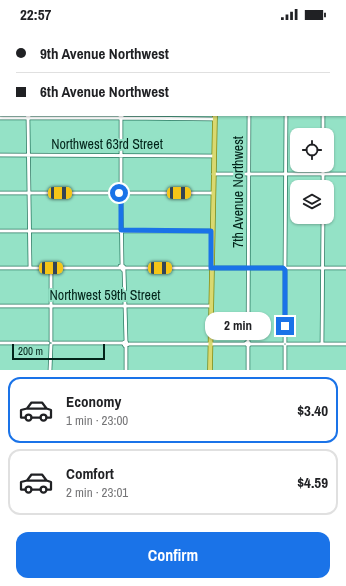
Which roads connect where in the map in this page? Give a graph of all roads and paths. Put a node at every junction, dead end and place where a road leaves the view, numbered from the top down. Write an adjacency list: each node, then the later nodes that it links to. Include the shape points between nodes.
1 (249, 116): 14 (street, 7th Avenue Northwest)
2 (286, 116): 15 (street)
3 (323, 116): 8 (street)
4 (28, 117): 5 (street); 7 (street); 10 (street)
5 (121, 117): 6 (street); 11 (street)
6 (215, 117): 12 (main road)
7 (0, 118)
8 (323, 128)
9 (0, 155): 10 (street, Northwest 63rd Street)
10 (28, 155): 11 (street, Northwest 63rd Street); 20 (street)
11 (121, 155): 12 (street, Northwest 63rd Street); 21 (street)
12 (214, 156): 13 (main road)
13 (213, 174): 14 (street); 22 (main road)
14 (249, 174): 15 (street); 33 (street, 7th Avenue Northwest)
15 (286, 174): 16 (street); 34 (street)
16 (323, 174): 17 (street); 18 (street)
17 (346, 174)
18 (323, 180)
19 (0, 193): 20 (street)
20 (29, 193): 21 (street); 25 (street)
21 (121, 193): 22 (street); 26 (street)
22 (212, 193): 27 (main road)
23 (323, 224): 35 (street)
24 (0, 230): 25 (street)
25 (30, 230): 26 (street); 30 (street)
26 (121, 230): 27 (street); 28 (street)
27 (211, 231): 32 (main road)
28 (121, 267): 31 (street); 37 (street)
29 (0, 268): 30 (street)
30 (30, 268): 31 (street)
31 (51, 268): 39 (street)
32 (211, 268): 33 (street); 37 (street); 41 (main road)
33 (249, 268): 34 (street); 46 (street, 7th Avenue Northwest)
34 (285, 268): 35 (street); 47 (street)
35 (323, 268): 36 (street); 48 (street)
36 (346, 268)
37 (125, 269): 40 (street)
38 (0, 306): 39 (street, Northwest 59th Street)
39 (51, 306): 40 (street, Northwest 59th Street); 43 (street)
40 (126, 306): 41 (street, Northwest 59th Street); 44 (street)
41 (210, 306): 45 (main road)
42 (0, 343): 43 (street)
43 (51, 343): 44 (street); 50 (street)
44 (125, 344): 45 (street); 51 (street)
45 (210, 344): 46 (street); 52 (main road)
46 (248, 344): 47 (street); 53 (street, 7th Avenue Northwest)
47 (285, 344): 48 (street); 54 (street)
48 (322, 344): 49 (street)
49 (346, 344)
50 (50, 370)
51 (126, 370)
52 (210, 370)
53 (248, 370)
54 (285, 370)

